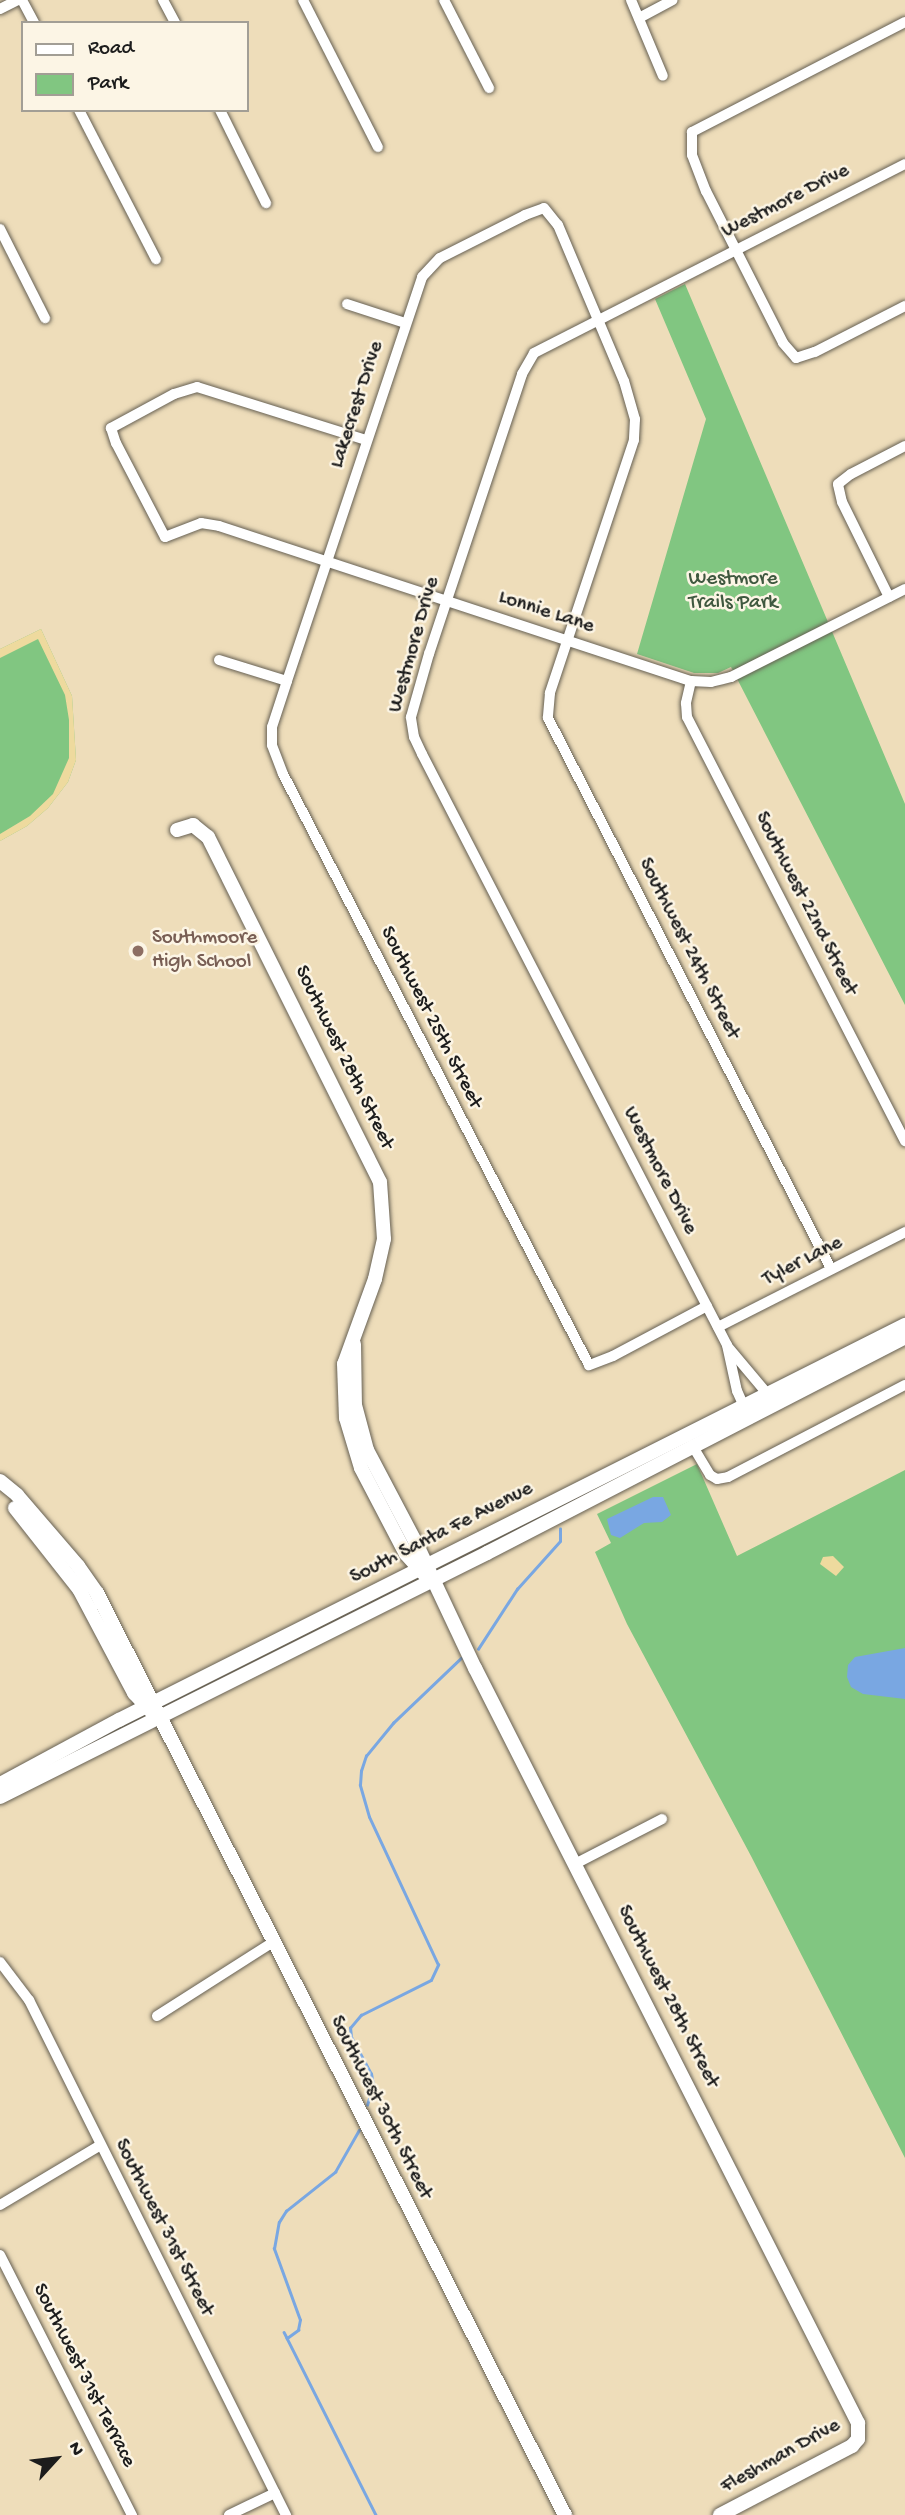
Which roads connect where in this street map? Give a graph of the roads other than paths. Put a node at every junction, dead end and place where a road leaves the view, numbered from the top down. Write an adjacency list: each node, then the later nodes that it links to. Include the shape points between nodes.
1 (20, 0): 7 (street); 9 (street)
2 (163, 0): 10 (street)
3 (303, 0): 16 (street)
4 (444, 0): 13 (street)
5 (631, 0): 8 (street)
6 (673, 0): 8 (street)
7 (0, 9)
8 (639, 18): 12 (street)
9 (33, 21)
10 (174, 21)
11 (905, 22): 21 (street, via 692,132 692,156 700,179)
12 (663, 76)
13 (489, 88)
14 (80, 112): 22 (street)
15 (221, 112): 18 (street)
16 (378, 147)
17 (905, 164): 21 (street, Westmore Drive)
18 (267, 203)
19 (544, 208): 26 (street, Southwest 24th Street, via 558,225); 27 (street, Lakecrest Drive, via 435,261 422,277)
20 (0, 229): 25 (street)
21 (735, 250): 24 (street, via 783,343 796,358); 26 (street, Westmore Drive)
22 (156, 259)
23 (347, 304): 27 (street)
24 (905, 306)
25 (45, 318)
26 (598, 320): 33 (street, Westmore Drive, via 546,344 526,362); 34 (street, Southwest 24th Street, via 631,399 634,440)
27 (405, 323): 28 (street, Lakecrest Drive)
28 (366, 440): 30 (street, Lakecrest Drive); 30 (street, Lonnie Lane, via 197,387 174,394 111,428 165,537 209,523)
29 (905, 446): 32 (street, via 838,484 842,502)
30 (327, 560): 33 (street, Lonnie Lane); 36 (street, Lakecrest Drive)
31 (905, 589): 32 (street, Lonnie Lane)
32 (890, 597): 37 (street, Lonnie Lane, via 731,677)
33 (446, 601): 34 (street, Lonnie Lane); 42 (street, Westmore Drive, via 413,708 414,737)
34 (568, 641): 37 (street, Lonnie Lane); 41 (street, Southwest 24th Street, via 547,705 552,727)
35 (219, 660): 36 (street)
36 (287, 681): 42 (street, Southwest 25th Street, via 271,736 277,762 589,1365)
37 (691, 681): 39 (street, Southwest 22nd Street, via 687,717)
38 (177, 830): 52 (street, Southwest 28th Street, via 193,825 208,837 380,1182 385,1224 381,1257 344,1364 345,1418 361,1468 406,1554)
39 (905, 1141)
40 (905, 1231): 41 (street, Tyler Lane)
41 (831, 1269): 44 (street, Tyler Lane)
42 (707, 1307): 44 (street, Westmore Drive)
43 (905, 1325): 48 (street, South Santa Fe Avenue)
44 (718, 1327): 46 (street, Westmore Drive)
45 (905, 1337): 48 (street, South Santa Fe Avenue)
46 (727, 1345): 48 (street, Westmore Drive); 49 (street, Westmore Drive)
47 (905, 1385): 50 (street, via 728,1477 710,1475)
48 (771, 1398): 49 (street, South Santa Fe Avenue)
49 (746, 1411): 50 (street, South Santa Fe Avenue); 52 (street, South Santa Fe Avenue)
50 (692, 1445): 53 (street, South Santa Fe Avenue)
51 (0, 1482): 54 (street, Southwest 30th Street, via 8,1499 79,1588 134,1693)
52 (423, 1567): 53 (street, Southwest 28th Street); 54 (street, South Santa Fe Avenue)
53 (431, 1581): 55 (street, South Santa Fe Avenue); 59 (street, Southwest 28th Street)
54 (150, 1705): 55 (street, Southwest 30th Street); 56 (street, South Santa Fe Avenue)
55 (159, 1719): 57 (street, South Santa Fe Avenue); 60 (street, Southwest 30th Street)
56 (0, 1784)
57 (0, 1797)
58 (662, 1819): 59 (street)
59 (575, 1864): 66 (street, Southwest 28th Street, via 847,2397)
60 (273, 1942): 62 (street); 71 (street, Southwest 30th Street)
61 (0, 1962): 63 (street, Southwest 31st Street, via 29,2000)
62 (157, 2016)
63 (99, 2146): 64 (street); 67 (street, Southwest 31st Street)
64 (0, 2205)
65 (0, 2255): 68 (street, Southwest 31st Terrace)
66 (859, 2434): 72 (street, Fleshman Drive, via 852,2446)
67 (275, 2493): 69 (street); 70 (street, Southwest 31st Street)
68 (132, 2515)
69 (229, 2515)
70 (286, 2515)
71 (565, 2515)
72 (720, 2515)

